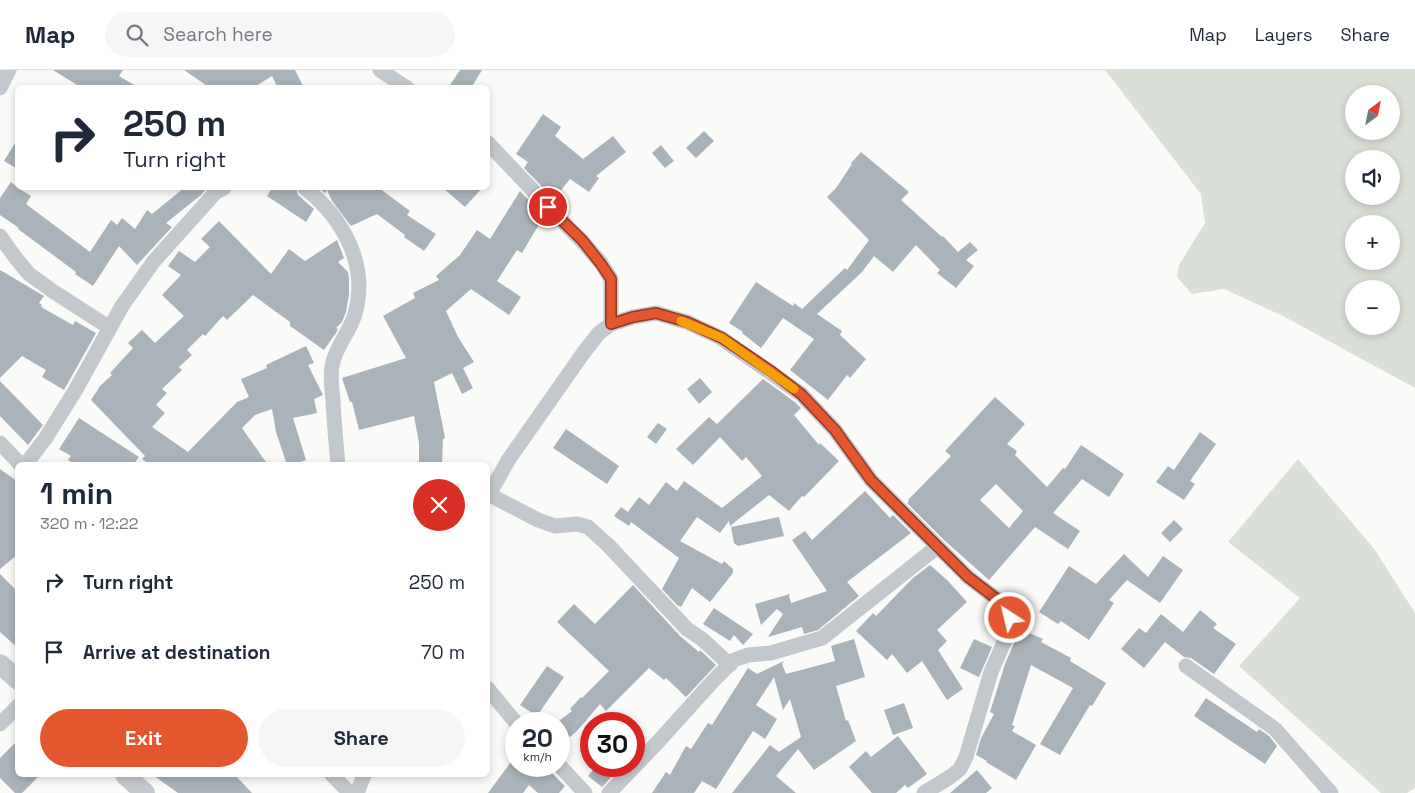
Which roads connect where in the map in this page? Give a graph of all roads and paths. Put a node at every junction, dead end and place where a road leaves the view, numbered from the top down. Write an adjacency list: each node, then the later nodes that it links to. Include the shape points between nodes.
1 (9, 70): 4 (street)
2 (380, 70): 3 (street)
3 (403, 85)
4 (0, 88)
5 (490, 145): 9 (street, via 601,264 611,279)
6 (220, 190): 10 (street, via 154,261)
7 (307, 190): 14 (street, via 331,213 347,238 356,260 360,284 355,315 332,366)
8 (0, 236): 10 (street, via 29,274)
9 (611, 324): 15 (street, via 584,352); 17 (street, via 656,313 722,338 771,371 801,394 835,430 871,480)
10 (110, 328): 13 (street, via 76,391)
11 (0, 443): 12 (street)
12 (18, 462)
13 (27, 462)
14 (338, 462)
15 (490, 492)
16 (490, 496): 19 (street, via 555,526 577,524 588,527 608,544 687,629)
17 (937, 547): 19 (street, via 822,638 771,653 748,655); 33 (street, via 968,577 1006,606 1010,618 1008,633 991,672 966,758 960,769)
18 (0, 664): 21 (street)
19 (730, 665): 32 (street)
20 (1186, 666): 34 (street, via 1275,729)
21 (15, 677)
22 (490, 691): 24 (street)
23 (15, 709): 25 (street)
24 (507, 712)
25 (0, 724)
26 (334, 777): 29 (street)
27 (363, 777): 30 (street)
28 (570, 777): 31 (street)
29 (350, 793)
30 (357, 793)
31 (585, 793)
32 (609, 793)
33 (924, 793)
34 (1331, 793)

